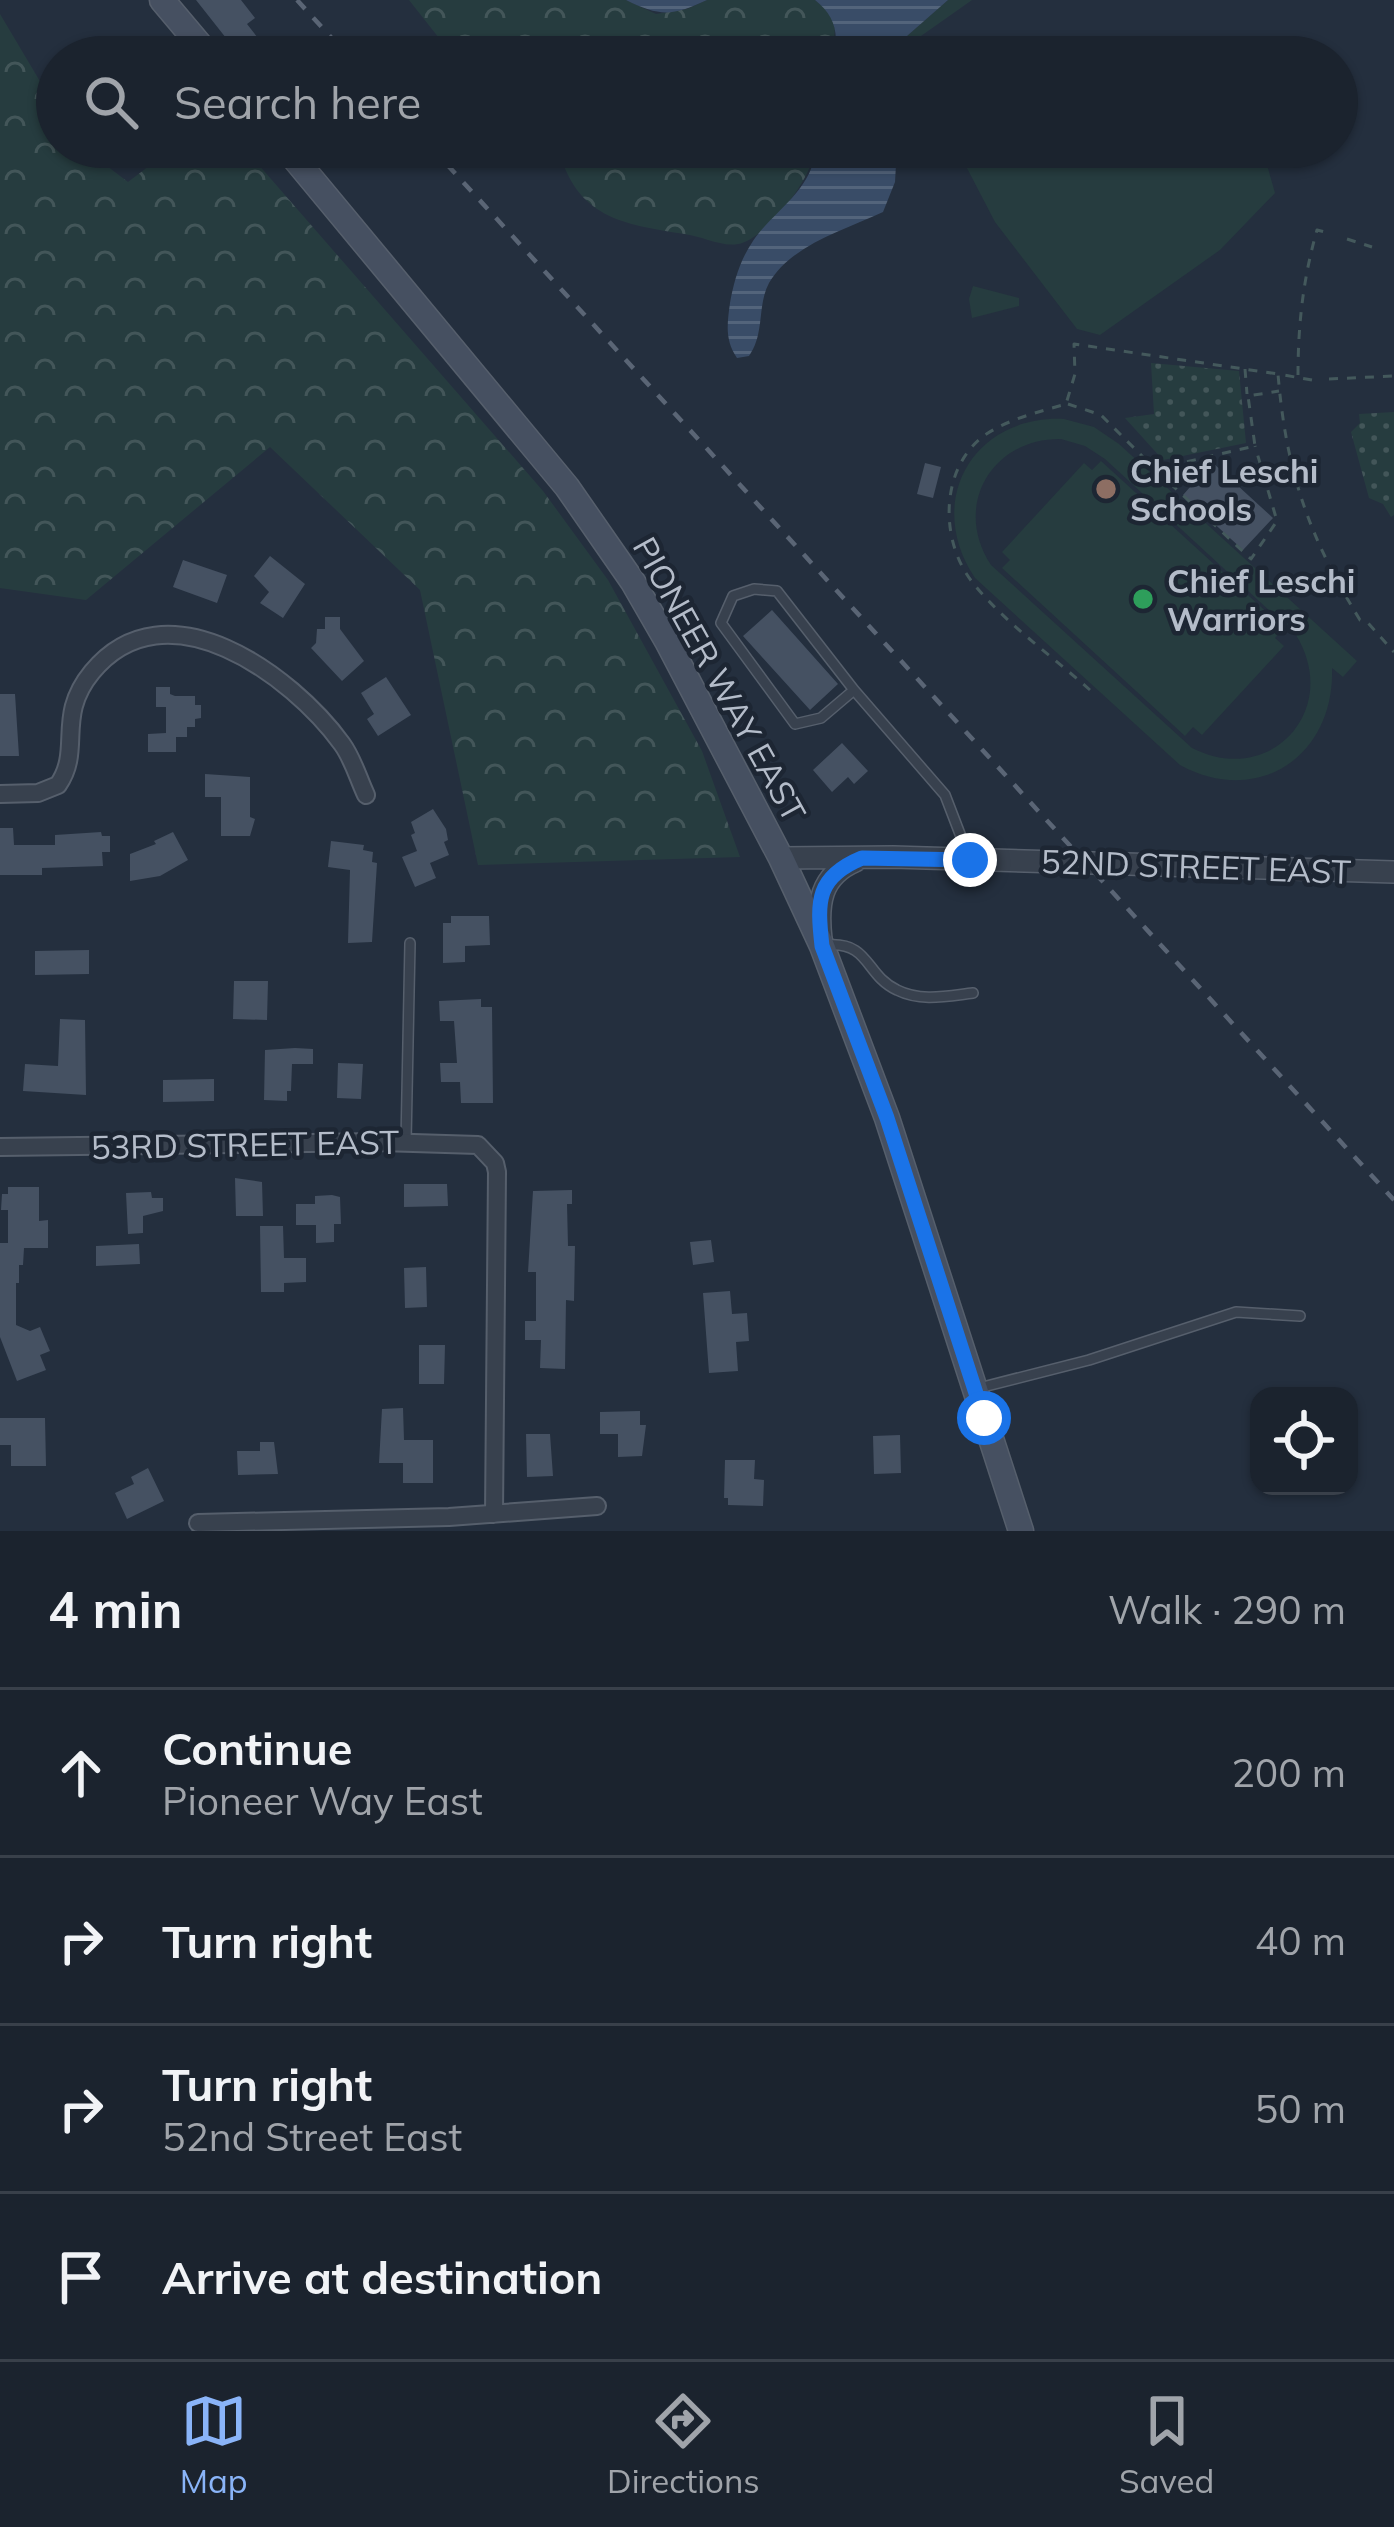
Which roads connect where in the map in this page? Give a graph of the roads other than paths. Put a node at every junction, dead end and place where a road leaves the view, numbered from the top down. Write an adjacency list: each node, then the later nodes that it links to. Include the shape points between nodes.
1 (162, 0): 2 (main road)
2 (192, 36)
3 (302, 168): 7 (main road, PIONEER WAY EAST, via 604,538)
4 (854, 690): 4 (lane, via 777,591 733,596 721,623 795,724 821,718); 9 (lane, via 945,795)
5 (0, 794): 6 (street, via 58,784 69,760 70,709 103,661 144,639 180,636 226,647 289,687 345,748)
6 (366, 795)
7 (782, 858): 8 (street, 52ND STREET EAST); 12 (main road, PIONEER WAY EAST)
8 (862, 858): 9 (street, 52ND STREET EAST); 12 (street, via 824,888)
9 (970, 860): 10 (street, 52ND STREET EAST)
10 (1394, 872)
11 (410, 943): 14 (lane)
12 (822, 946): 13 (lane, via 858,950 880,978 915,997); 17 (main road, PIONEER WAY EAST)
13 (974, 993)
14 (406, 1142): 15 (street, 53RD STREET EAST); 19 (street, 53RD STREET EAST, via 468,1142 487,1152 497,1172)
15 (0, 1147)
16 (1300, 1316): 17 (lane, via 1236,1312)
17 (975, 1389): 21 (main road, PIONEER WAY EAST)
18 (597, 1506): 19 (street)
19 (494, 1514): 20 (street)
20 (198, 1523)
21 (1021, 1531)

